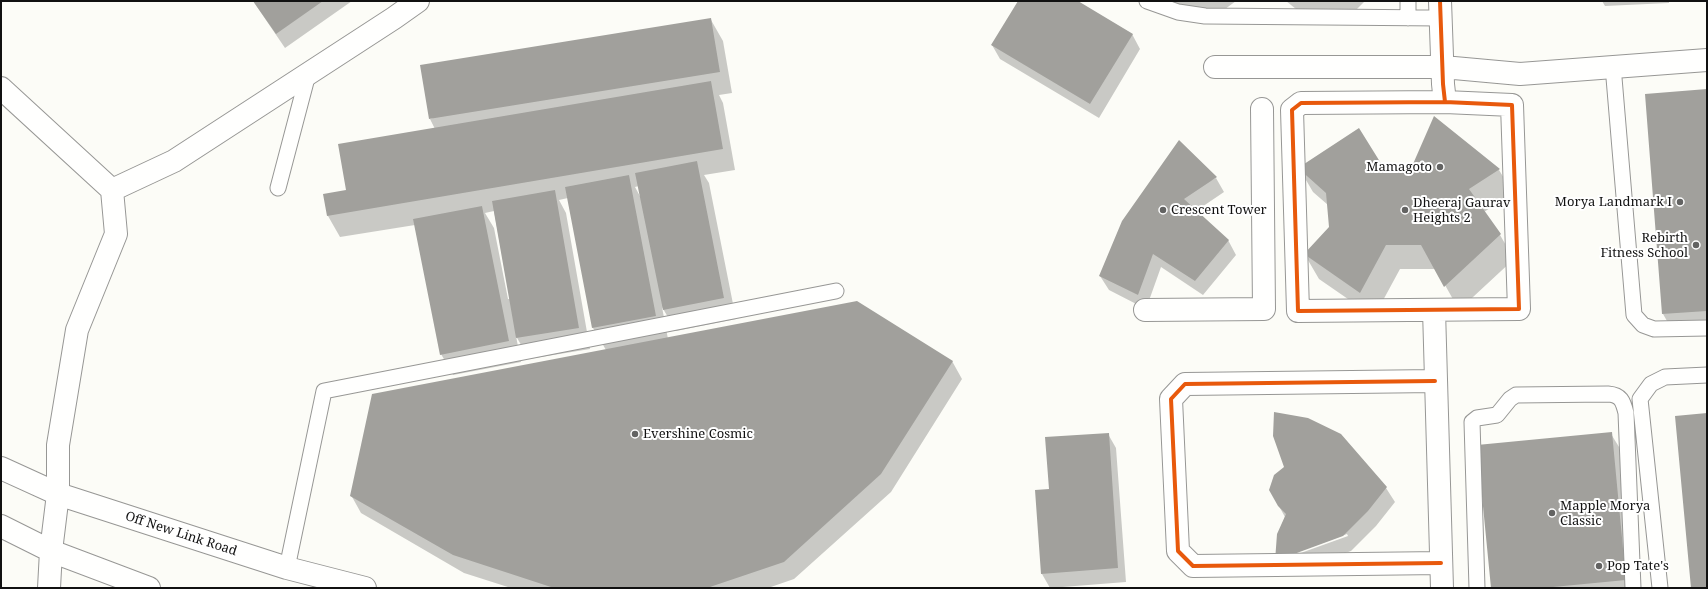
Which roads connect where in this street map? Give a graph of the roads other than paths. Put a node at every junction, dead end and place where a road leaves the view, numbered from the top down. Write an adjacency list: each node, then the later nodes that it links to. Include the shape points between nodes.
1 (418, 1): 10 (street)
2 (1147, 1): 5 (lane, via 1178,12 1205,16)
3 (1408, 1): 5 (lane)
4 (1440, 10): 5 (lane); 9 (street)
5 (1408, 18)
6 (1707, 60): 7 (street)
7 (1613, 66): 9 (street, via 1520,74); 21 (lane, via 1634,315 1643,325 1654,329)
8 (1215, 67): 9 (street)
9 (1443, 67): 12 (street)
10 (308, 74): 14 (lane); 15 (street, via 174,161)
11 (1, 88): 15 (street)
12 (1445, 102): 19 (street, via 1512,105 1519,309); 20 (street, via 1300,103 1292,110)
13 (1262, 109): 17 (street)
14 (278, 188)
15 (112, 190): 25 (street, via 116,234 77,330 58,445)
16 (836, 291): 29 (lane, via 324,391)
17 (1264, 309): 18 (street); 20 (street)
18 (1145, 310)
19 (1434, 310): 20 (street); 23 (street)
20 (1298, 311)
21 (1707, 328)
22 (1707, 375): 36 (lane, via 1665,377 1651,384 1640,399)
23 (1435, 381): 28 (street); 28 (street, via 1185,384 1171,399 1178,551 1193,566)
24 (1, 468): 25 (street, Off New Link Road)
25 (58, 494): 27 (street); 29 (street, Off New Link Road)
26 (1, 526): 27 (street)
27 (51, 551): 30 (street); 31 (street)
28 (1441, 564): 33 (street)
29 (287, 568): 32 (street, Off New Link Road)
30 (49, 588)
31 (149, 588)
32 (365, 588)
33 (1442, 588)
34 (1477, 588): 35 (lane, via 1472,422 1477,418 1497,415 1516,395 1608,394 1617,395 1622,400 1626,412)
35 (1633, 588)
36 (1660, 588)

